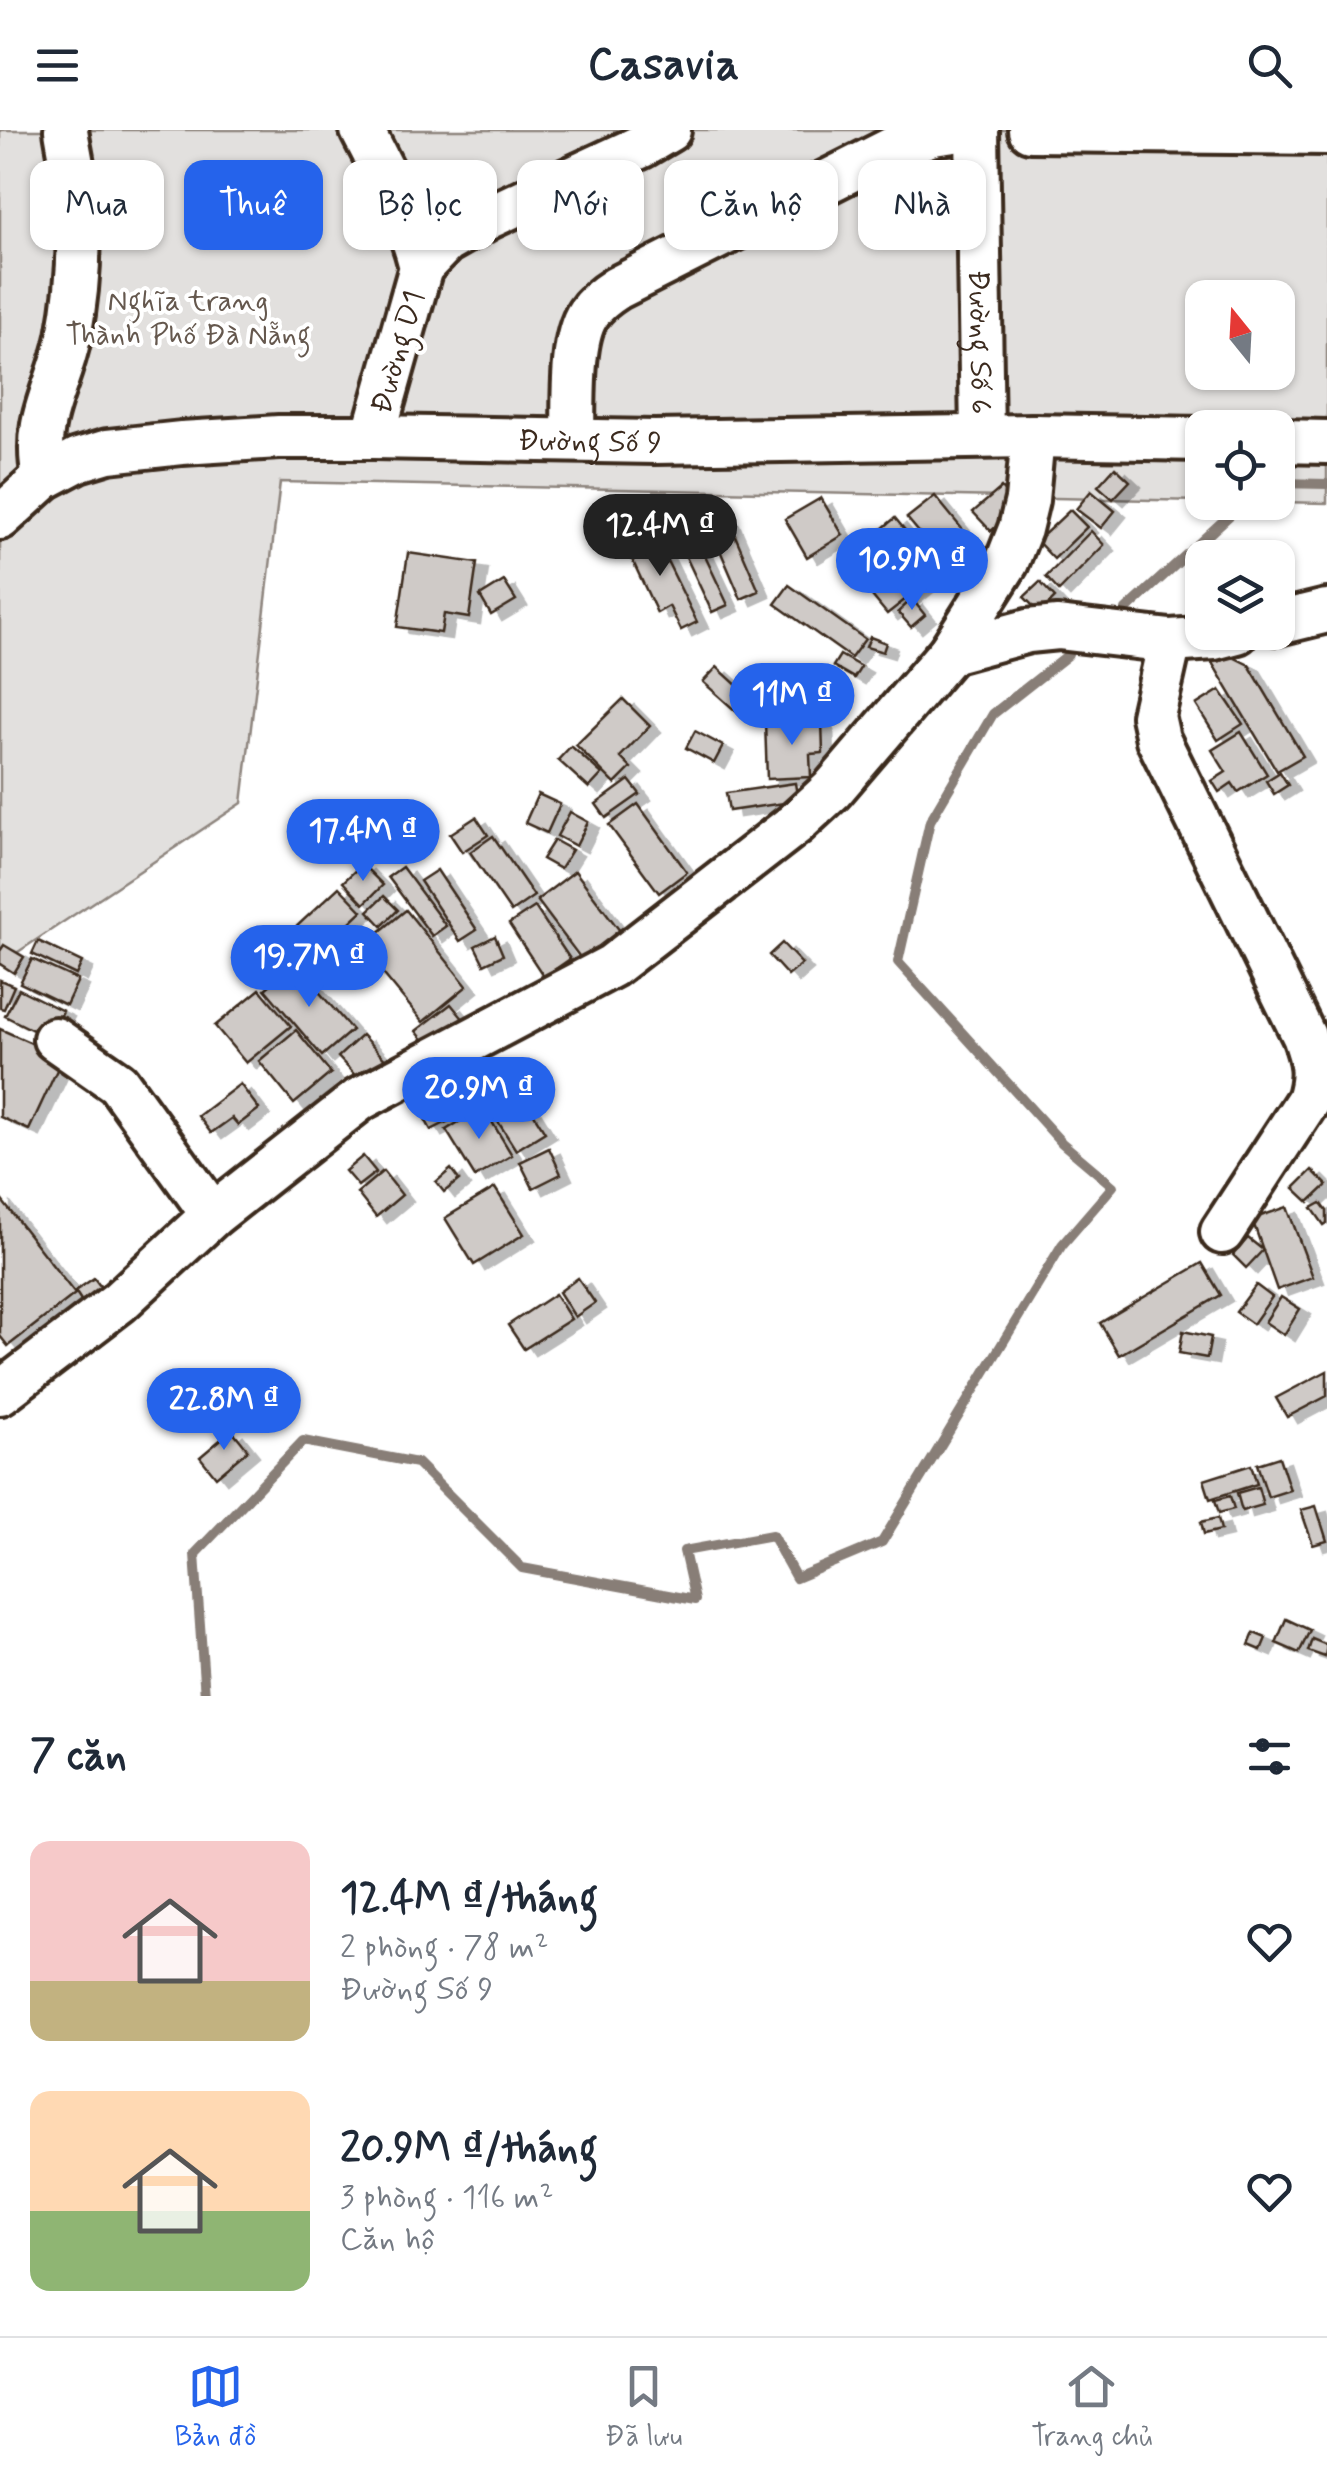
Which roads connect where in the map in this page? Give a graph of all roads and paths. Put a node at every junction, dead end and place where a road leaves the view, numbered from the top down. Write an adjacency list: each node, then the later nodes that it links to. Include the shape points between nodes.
1 (66, 130): 16 (street, via 76,192 77,268 68,338 42,420)
2 (362, 130): 8 (street, Đường D1, via 405,216)
3 (669, 130): 8 (street, Đường D1, via 489,217 445,242)
4 (961, 130): 13 (street, via 900,145 602,298 577,342)
5 (977, 130): 9 (street, Đường Số 6)
6 (1030, 130): 7 (street)
7 (1327, 134)
8 (422, 268): 11 (street, Đường D1)
9 (982, 436): 10 (street, Đường Số 9); 13 (street, Đường Số 9)
10 (1033, 436): 12 (street, Đường Số 9); 22 (street, via 1020,529 1007,562)
11 (372, 437): 13 (street, Đường Số 9); 16 (street, Đường Số 9, via 260,438 108,452)
12 (1185, 439)
13 (573, 440)
14 (1295, 441): 15 (street)
15 (1327, 442)
16 (44, 478): 17 (street, Đường Số 9)
17 (0, 518)
18 (1327, 611): 19 (street)
19 (1295, 619)
20 (1185, 639): 21 (street)
21 (1170, 640): 22 (street, via 1058,628); 25 (street, via 1153,716 1158,739 1304,1036 1314,1080 1308,1100)
22 (950, 652): 24 (street, via 832,790 612,966 360,1100)
23 (55, 1039): 24 (street, via 118,1083)
24 (213, 1215): 26 (street, via 119,1302)
25 (1222, 1232)
26 (0, 1393)

